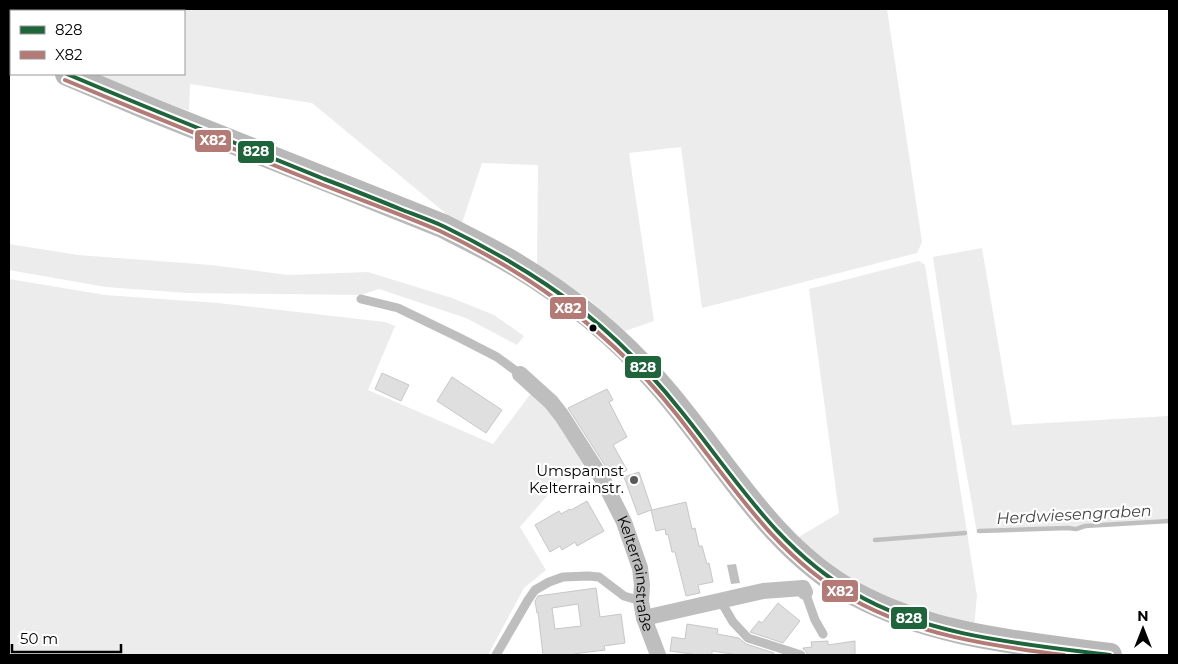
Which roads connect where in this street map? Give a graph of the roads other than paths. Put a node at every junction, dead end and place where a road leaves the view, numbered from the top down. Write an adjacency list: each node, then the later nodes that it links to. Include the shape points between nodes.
1 (69, 75): 12 (main road, via 443,226 543,282 586,313 630,353 672,399 777,532 815,567 854,594 901,616 958,633)
2 (361, 299): 3 (lane, via 398,308 497,357)
3 (520, 374): 6 (street, Kelterrainstraße, via 562,416 603,480 624,522 640,568)
4 (805, 592): 5 (street, via 803,588 763,591); 8 (lane)
5 (720, 600): 7 (street); 11 (lane, via 733,622 748,638)
6 (641, 601): 7 (street, Kelterrainstraße); 9 (lane, via 624,596 599,577 563,577 549,582 535,590)
7 (644, 618): 10 (street, Kelterrainstraße)
8 (823, 634)
9 (496, 655)
10 (658, 655)
11 (801, 655)
12 (1110, 655)

